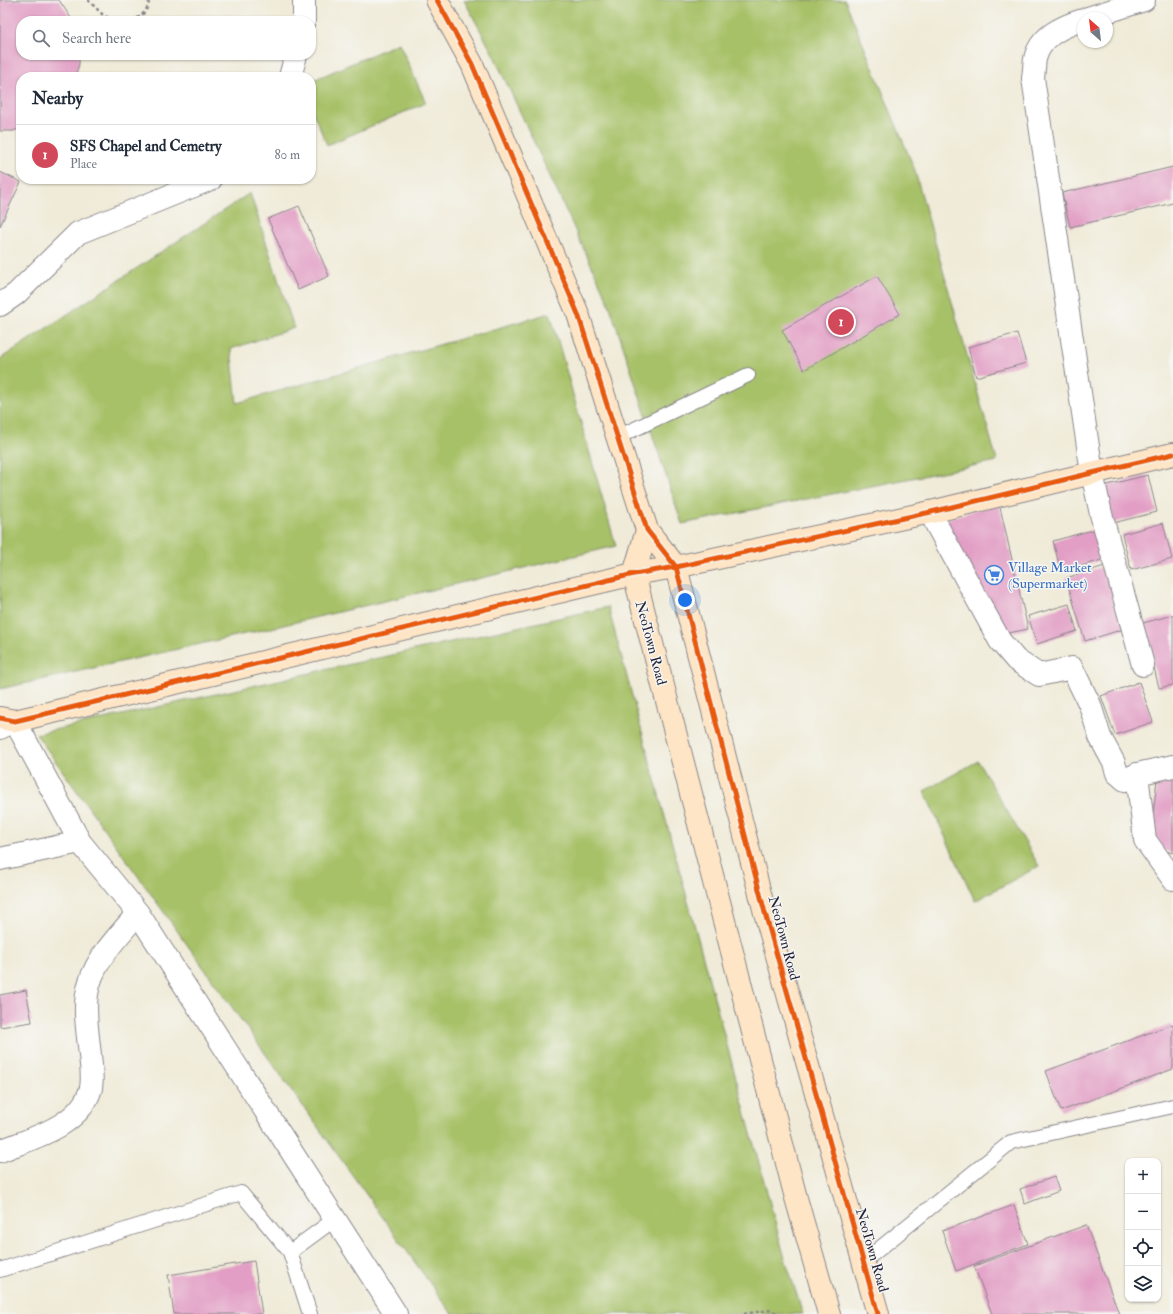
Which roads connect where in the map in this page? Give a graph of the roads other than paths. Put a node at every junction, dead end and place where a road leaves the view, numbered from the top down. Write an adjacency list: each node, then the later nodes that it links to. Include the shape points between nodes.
1 (304, 0): 5 (street)
2 (437, 0): 12 (street, via 472,64 578,314)
3 (1144, 0): 4 (street)
4 (1107, 12)
5 (304, 16)
6 (1077, 22): 14 (street, via 1055,31 1042,43 1035,58 1033,78)
7 (295, 60): 8 (street)
8 (291, 72)
9 (199, 184): 10 (street, via 78,233 16,294)
10 (0, 305)
11 (748, 375): 12 (lane)
12 (618, 437): 16 (street)
13 (1173, 454): 14 (street)
14 (1092, 472): 15 (street); 19 (street, via 1101,514)
15 (931, 512): 17 (street); 22 (street, via 1000,641 1016,660 1039,675 1072,668 1117,773 1125,780)
16 (647, 530): 17 (street); 18 (street)
17 (676, 566): 18 (street); 31 (street, NeoTown Road, via 764,913)
18 (634, 574): 20 (street); 35 (street, NeoTown Road, via 796,1198)
19 (1143, 665)
20 (5, 723): 23 (street)
21 (1173, 766): 22 (street)
22 (1137, 774): 25 (street, via 1145,840)
23 (80, 842): 24 (street); 26 (street)
24 (0, 859)
25 (1173, 879)
26 (138, 913): 28 (street, via 99,962 87,993 86,1011 92,1075 91,1088 85,1103 61,1125); 29 (street)
27 (1173, 1106): 31 (lane, via 1012,1142)
28 (0, 1152)
29 (335, 1219): 30 (lane); 34 (street)
30 (290, 1252): 32 (lane, via 241,1193); 33 (lane)
31 (863, 1262): 36 (street, NeoTown Road)
32 (0, 1270)
33 (310, 1314)
34 (396, 1314)
35 (829, 1314)
36 (878, 1314)

